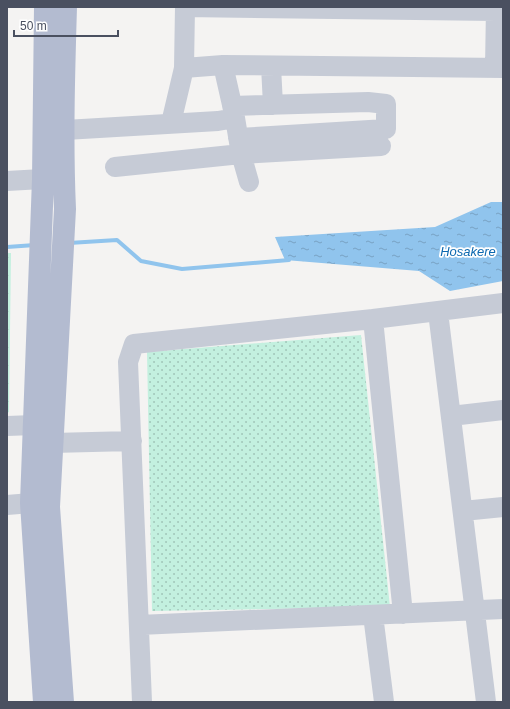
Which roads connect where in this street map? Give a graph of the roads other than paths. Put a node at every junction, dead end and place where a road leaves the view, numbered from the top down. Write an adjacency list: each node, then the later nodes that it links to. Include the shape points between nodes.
1 (45, 7): 13 (main road)
2 (66, 7): 13 (main road)
3 (184, 7): 4 (street); 8 (street)
4 (434, 8): 5 (street)
5 (496, 9): 9 (street)
6 (223, 65): 7 (street); 8 (street); 11 (street)
7 (271, 66): 9 (street); 10 (street)
8 (184, 68): 12 (street)
9 (499, 68)
10 (273, 105): 11 (street); 14 (street, via 368,102 386,104 386,129)
11 (234, 112): 12 (street, via 218,121); 14 (street)
12 (171, 123): 13 (street)
13 (53, 131): 17 (main road)
14 (239, 146): 15 (street); 16 (street); 19 (street)
15 (381, 146)
16 (115, 167)
17 (53, 178): 18 (street); 25 (main road, via 41,214); 28 (main road, via 65,209)
18 (7, 181)
19 (249, 182)
20 (503, 303): 21 (street)
21 (438, 312): 22 (street); 24 (street)
22 (373, 319): 27 (street, via 134,344 128,362); 35 (street)
23 (503, 410): 24 (street)
24 (451, 416): 32 (street)
25 (34, 425): 26 (street); 30 (main road)
26 (7, 426)
27 (132, 441): 28 (street); 37 (street)
28 (52, 442): 30 (main road)
29 (7, 505): 30 (street)
30 (40, 505): 38 (main road); 39 (main road)
31 (503, 507): 32 (street)
32 (463, 511): 34 (street)
33 (503, 609): 34 (street)
34 (475, 610): 35 (street); 42 (street)
35 (403, 614): 36 (street)
36 (373, 615): 37 (street); 41 (street)
37 (139, 625): 40 (street)
38 (44, 702)
39 (63, 702)
40 (142, 702)
41 (384, 702)
42 (486, 702)

